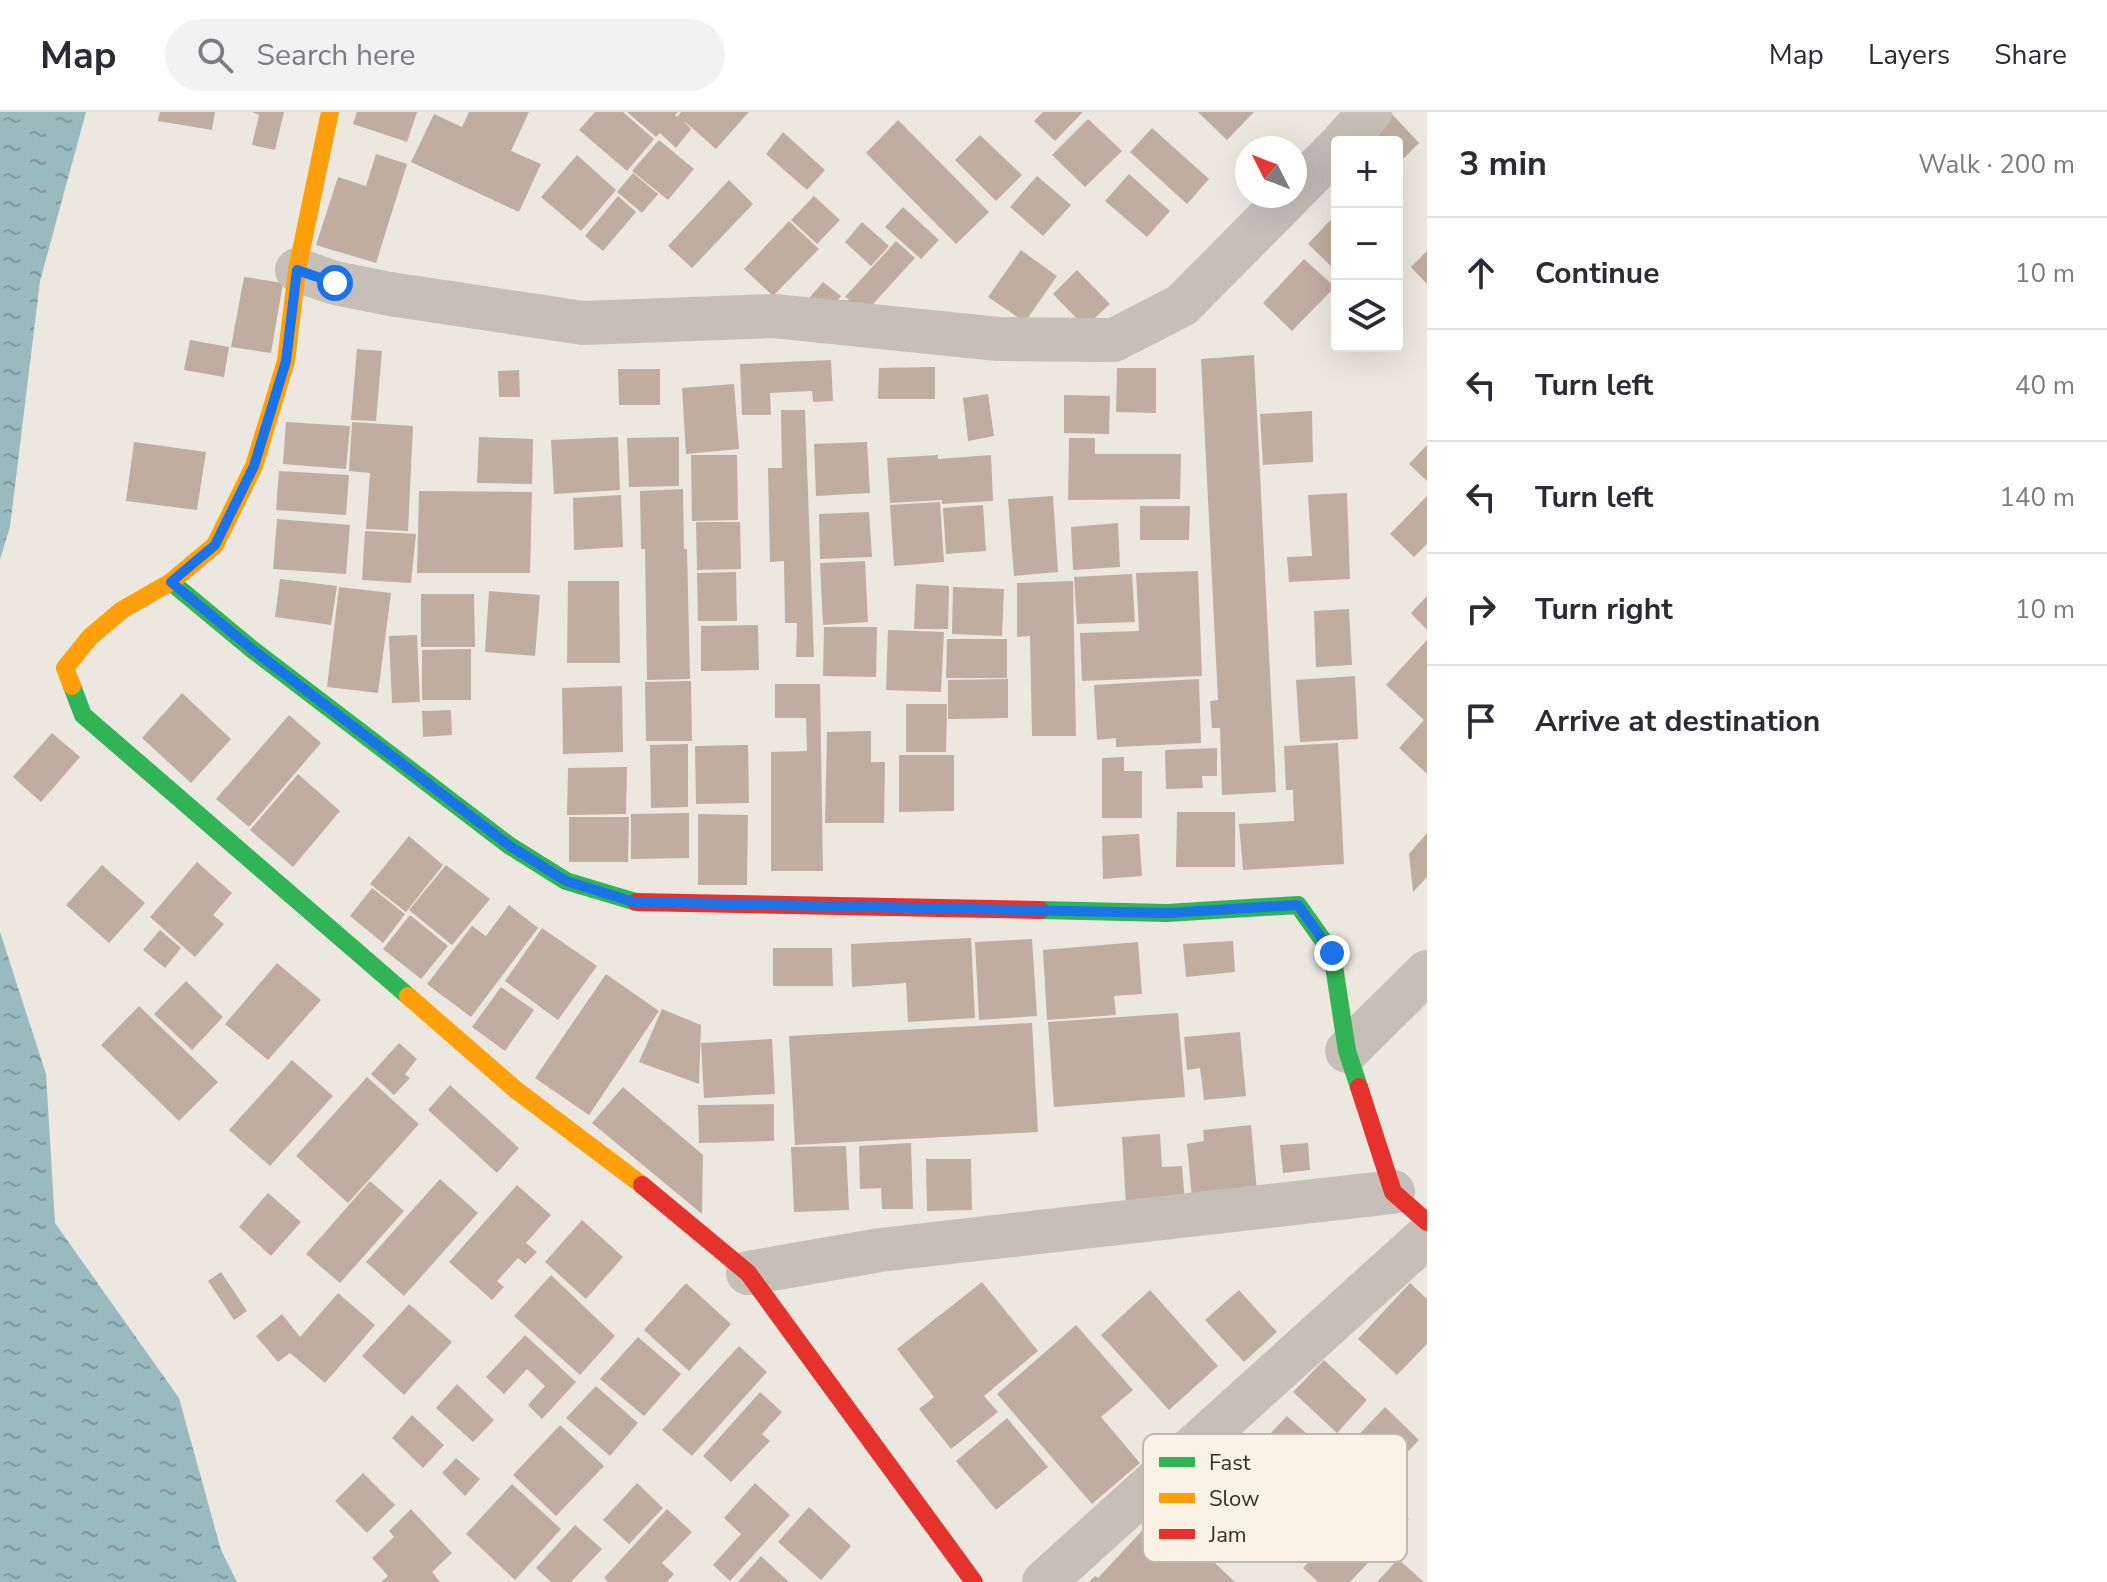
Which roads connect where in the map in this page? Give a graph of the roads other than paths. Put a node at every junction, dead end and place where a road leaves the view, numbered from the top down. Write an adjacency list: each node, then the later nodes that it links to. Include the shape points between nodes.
1 (330, 112): 7 (street)
2 (1370, 112): 3 (street)
3 (1348, 136)
4 (1331, 154): 5 (street)
5 (1307, 179)
6 (1278, 208): 7 (street, via 1182,305 1114,340 998,339 774,316 583,323 390,294)
7 (297, 270): 8 (street, via 286,361 254,466 215,545)
8 (171, 582): 10 (street, via 510,846 566,881 634,902 1167,913 1298,905 1332,953); 14 (street, via 122,610 65,668 83,715 516,1090)
9 (1427, 972): 10 (street)
10 (1347, 1051): 11 (street)
11 (1393, 1192): 12 (street); 14 (street, via 880,1250)
12 (1427, 1222)
13 (1427, 1236): 15 (street)
14 (748, 1273): 17 (street)
15 (1208, 1434)
16 (1143, 1493): 18 (street)
17 (974, 1582)
18 (1044, 1582)

